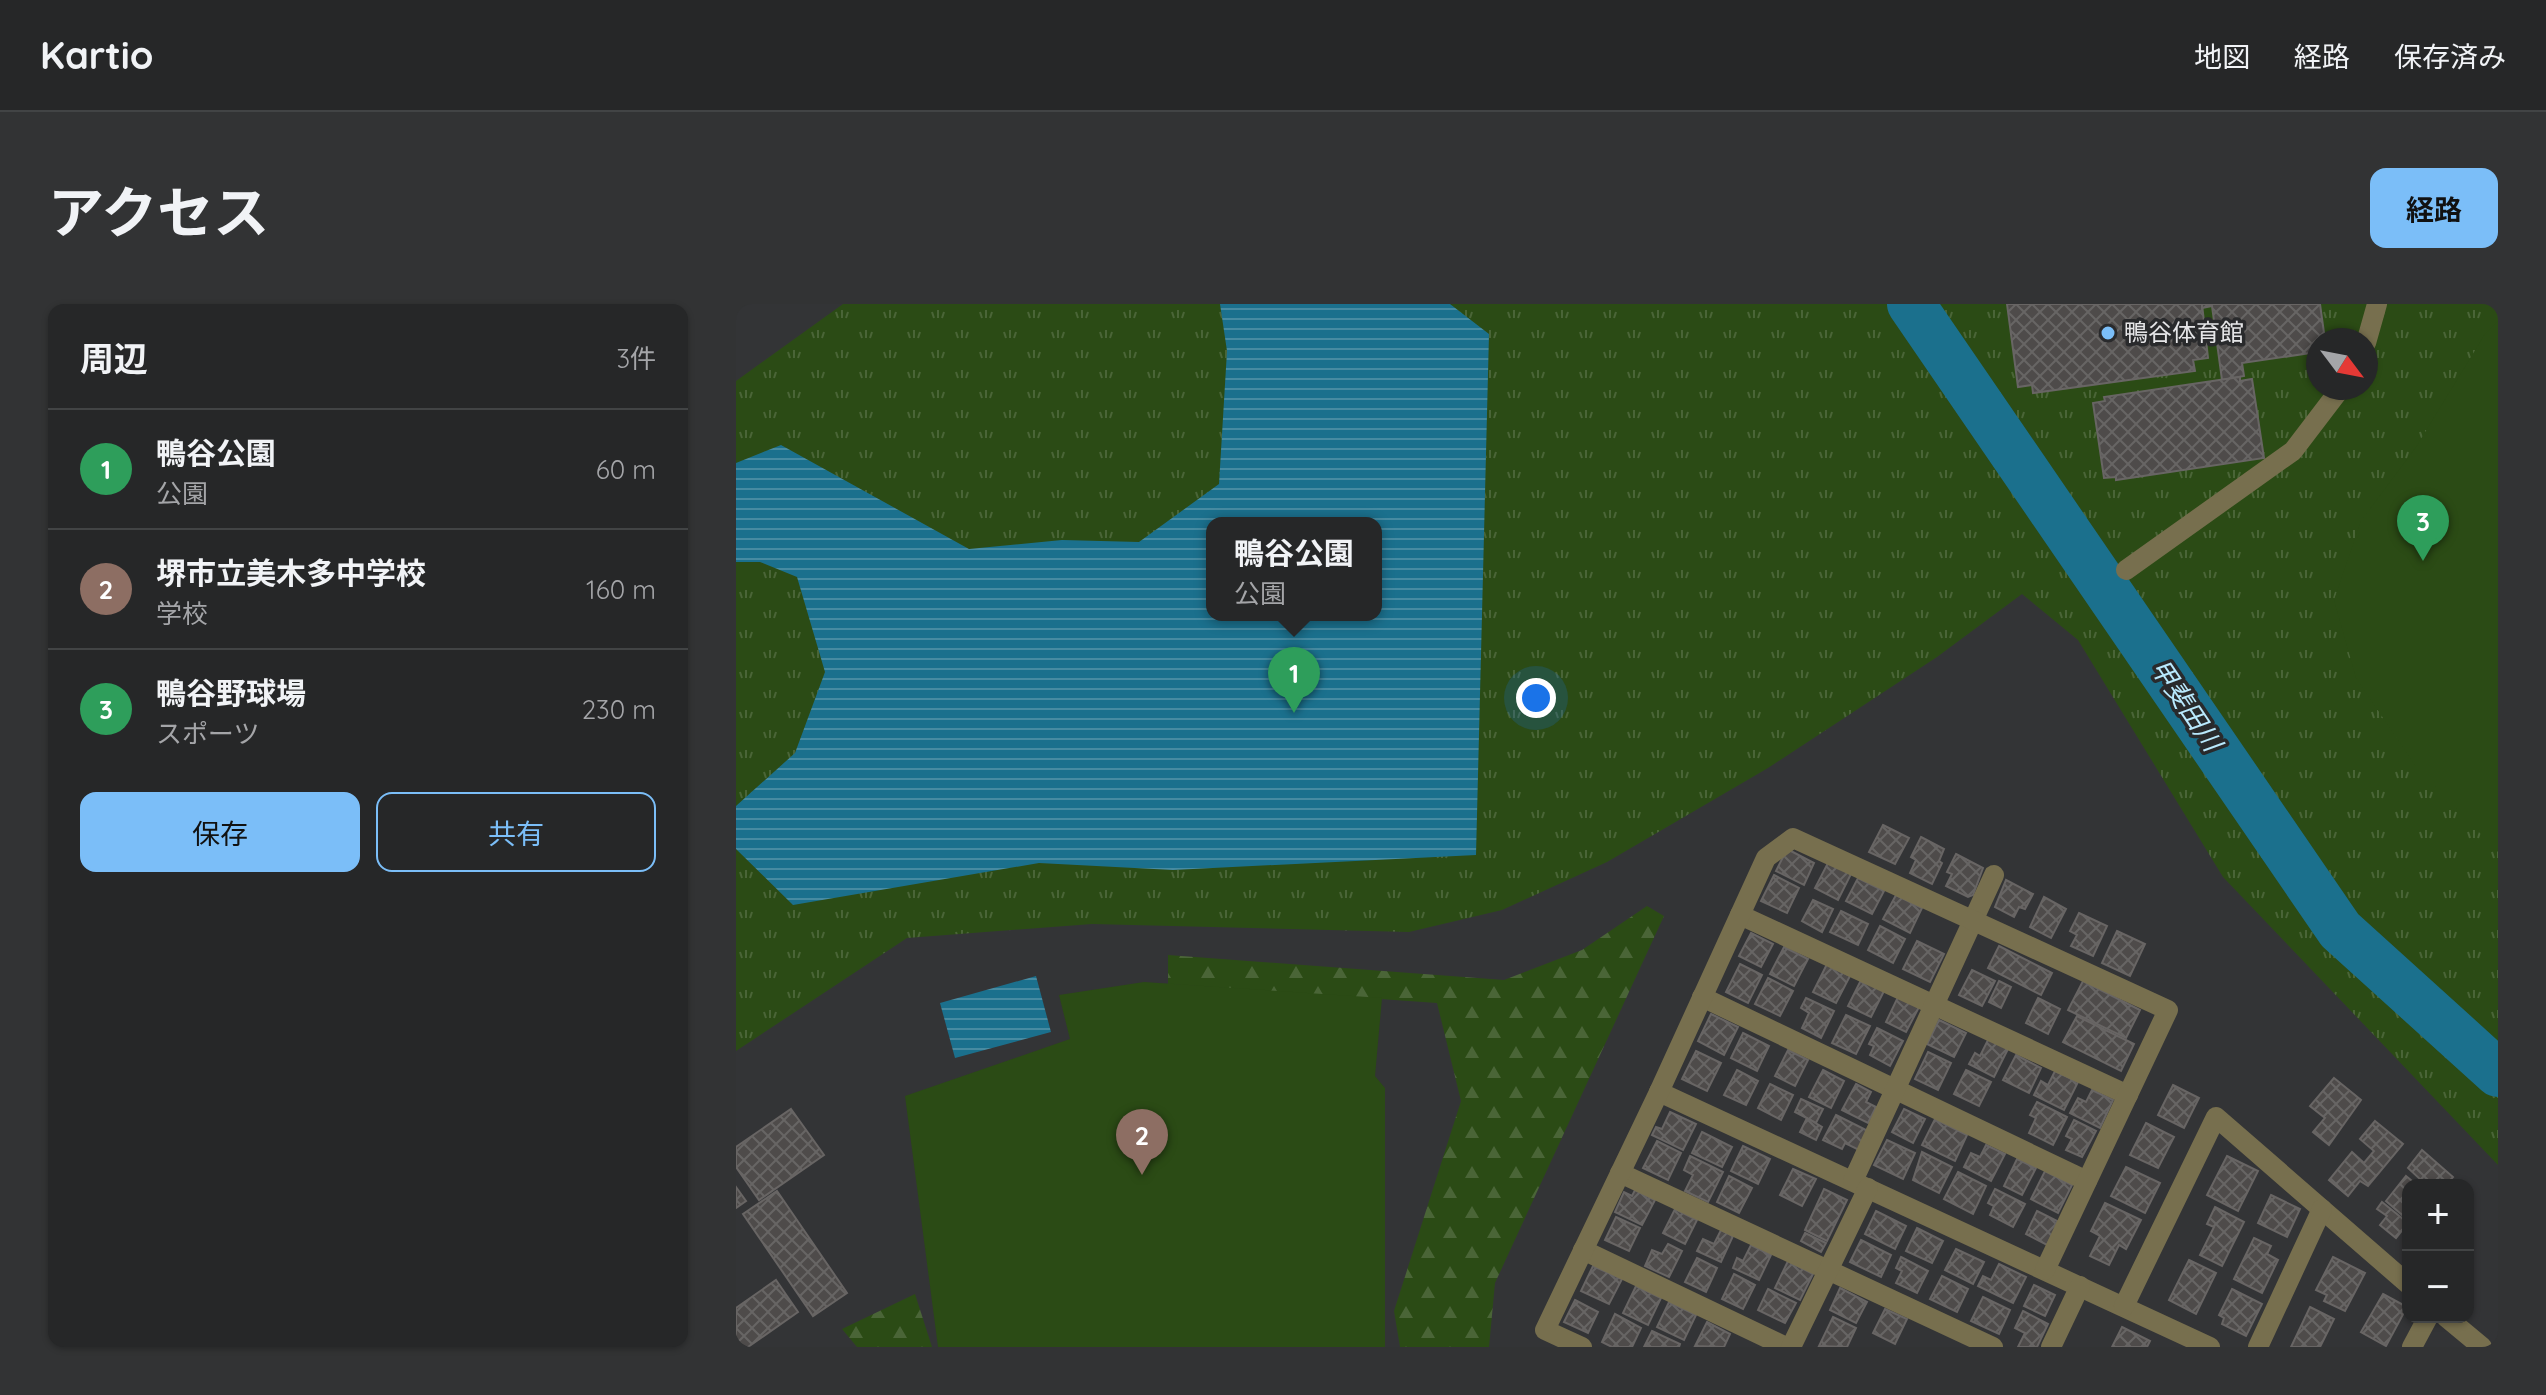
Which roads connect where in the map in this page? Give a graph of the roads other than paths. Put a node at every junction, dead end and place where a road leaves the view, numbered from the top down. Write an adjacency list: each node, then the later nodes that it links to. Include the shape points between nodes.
1 (2377, 304): 2 (street)
2 (2370, 328)
3 (2332, 400): 4 (street, via 2293,451)
4 (2126, 570)
5 (1994, 875): 7 (street)
6 (1740, 915): 7 (street, via 1766,858 1793,838); 8 (street); 9 (street)
7 (1973, 920): 9 (street); 12 (street, via 2168,1010)
8 (1702, 997): 10 (street); 11 (street)
9 (1934, 1003): 10 (street); 12 (street)
10 (1895, 1088): 14 (street); 15 (street)
11 (1659, 1092): 13 (street); 15 (street)
12 (2128, 1095): 14 (street)
13 (1620, 1173): 17 (street); 19 (street)
14 (2087, 1181): 18 (street)
15 (1860, 1184): 18 (street); 19 (street)
16 (2322, 1209): 20 (street); 22 (street, via 2216,1117); 30 (street)
17 (1583, 1250): 25 (street, via 1545,1330); 26 (street)
18 (2045, 1270): 21 (street)
19 (1828, 1271): 26 (street); 27 (street)
20 (2402, 1279)
21 (2080, 1286): 22 (street); 28 (street)
22 (2124, 1306): 29 (street)
23 (2425, 1323): 31 (street)
24 (2453, 1323): 32 (street)
25 (1582, 1347)
26 (1789, 1347)
27 (1993, 1347)
28 (2051, 1347)
29 (2210, 1347)
30 (2258, 1347)
31 (2412, 1347)
32 (2482, 1347)

